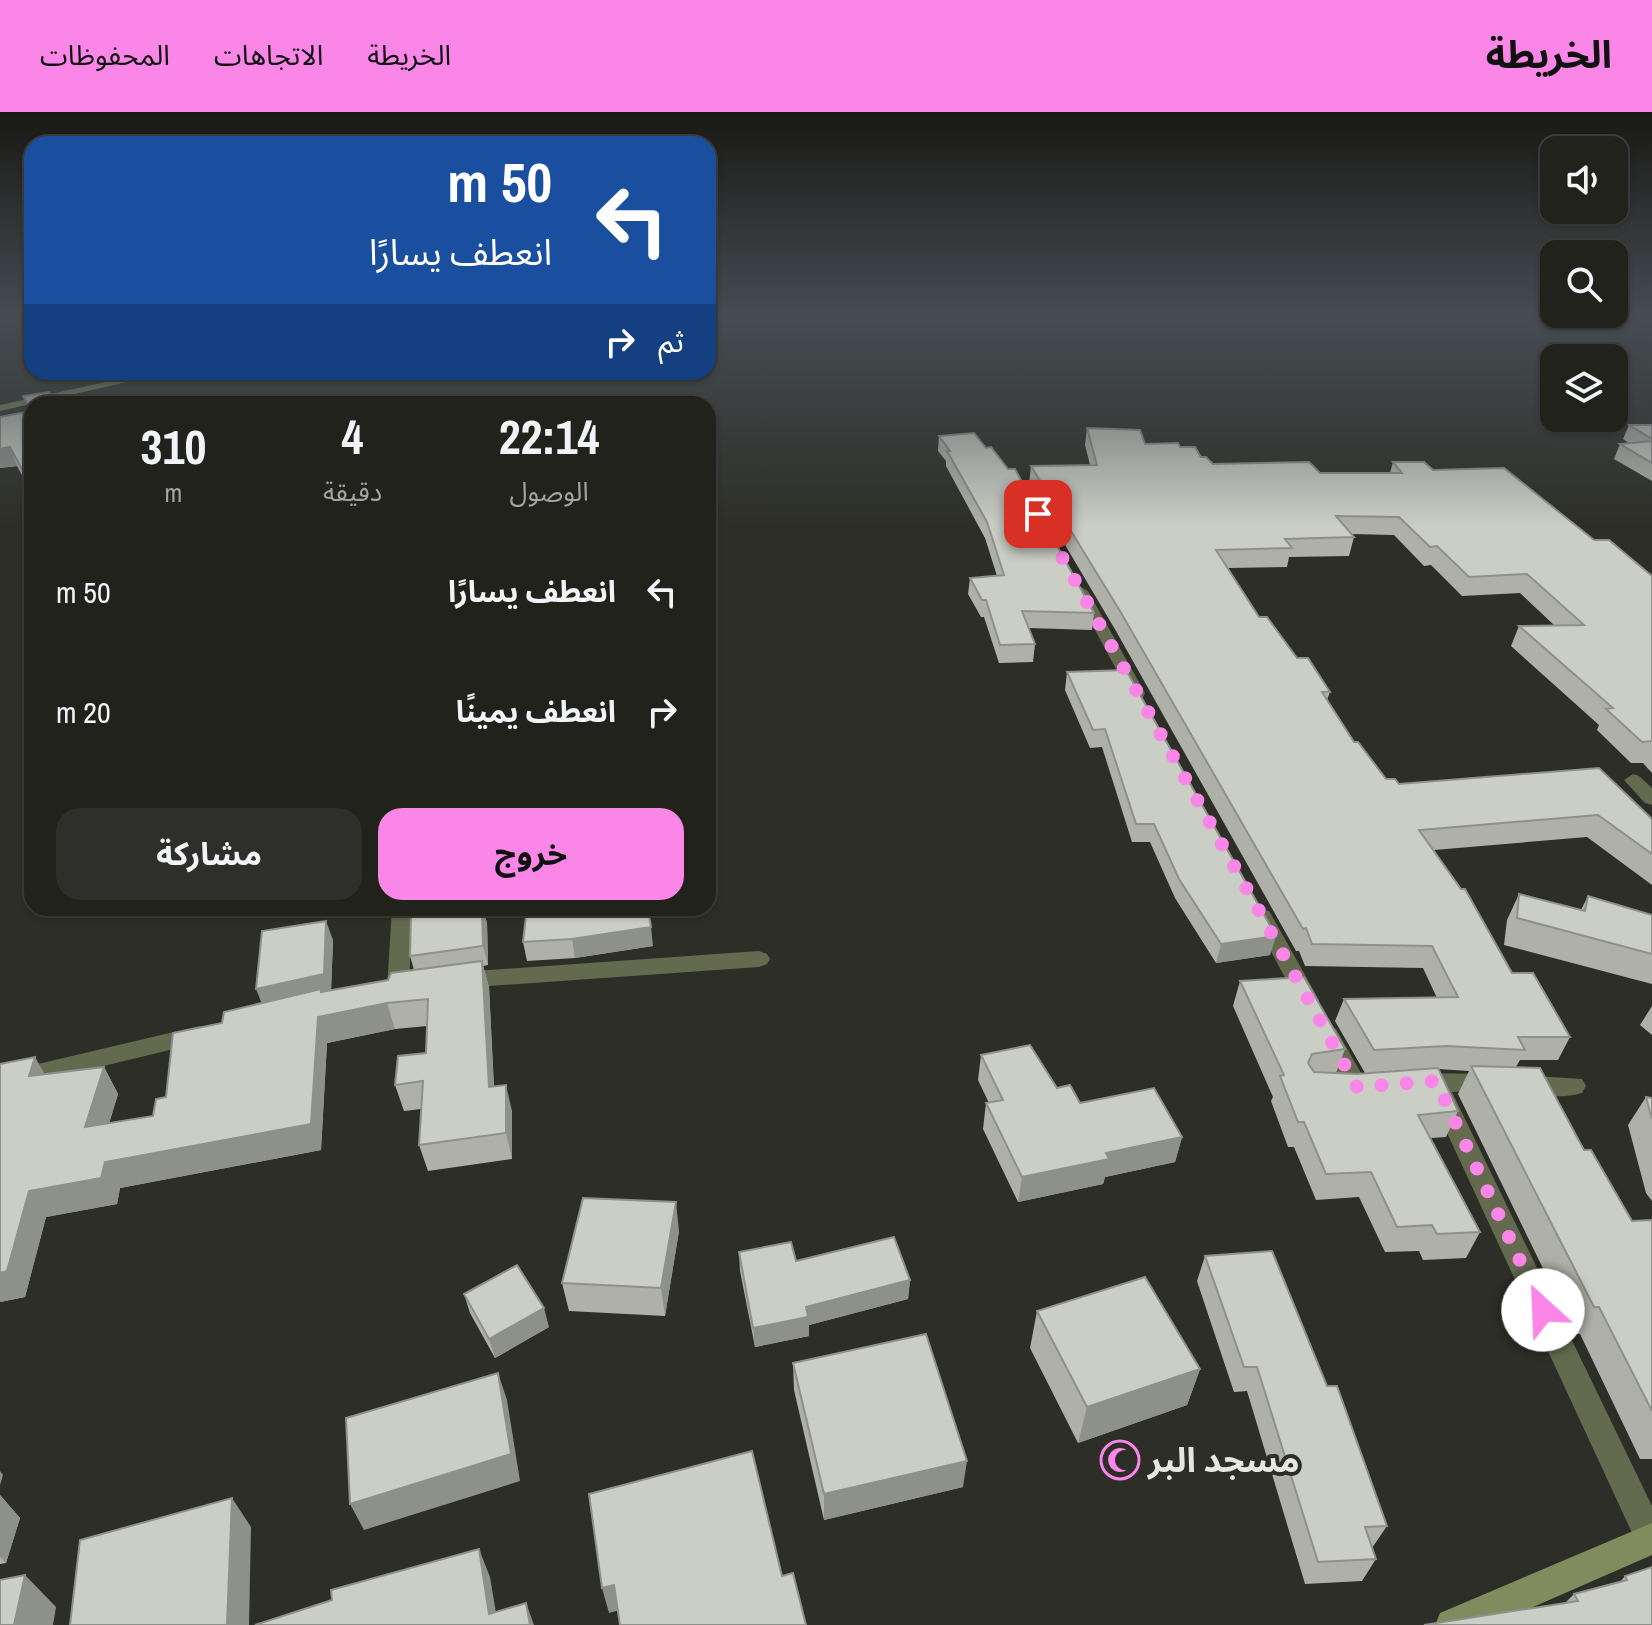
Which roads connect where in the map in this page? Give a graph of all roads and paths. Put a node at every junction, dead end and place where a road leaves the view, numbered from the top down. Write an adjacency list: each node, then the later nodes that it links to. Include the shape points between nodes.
1 (103, 386): 2 (main road)
2 (55, 396)
3 (24, 403): 4 (main road)
4 (0, 408)
5 (1069, 570): 6 (street)
6 (1147, 710)
7 (1633, 780): 8 (street)
8 (1652, 799)
9 (1256, 905): 17 (street)
10 (401, 916): 11 (street, via 391,990 499,975)
11 (759, 959)
12 (215, 1031): 14 (street)
13 (1436, 1081): 15 (street); 17 (street); 18 (street)
14 (0, 1082)
15 (1574, 1086)
16 (1328, 1087): 17 (street)
17 (1357, 1087)
18 (1651, 1539): 19 (main road)
19 (1452, 1625)

